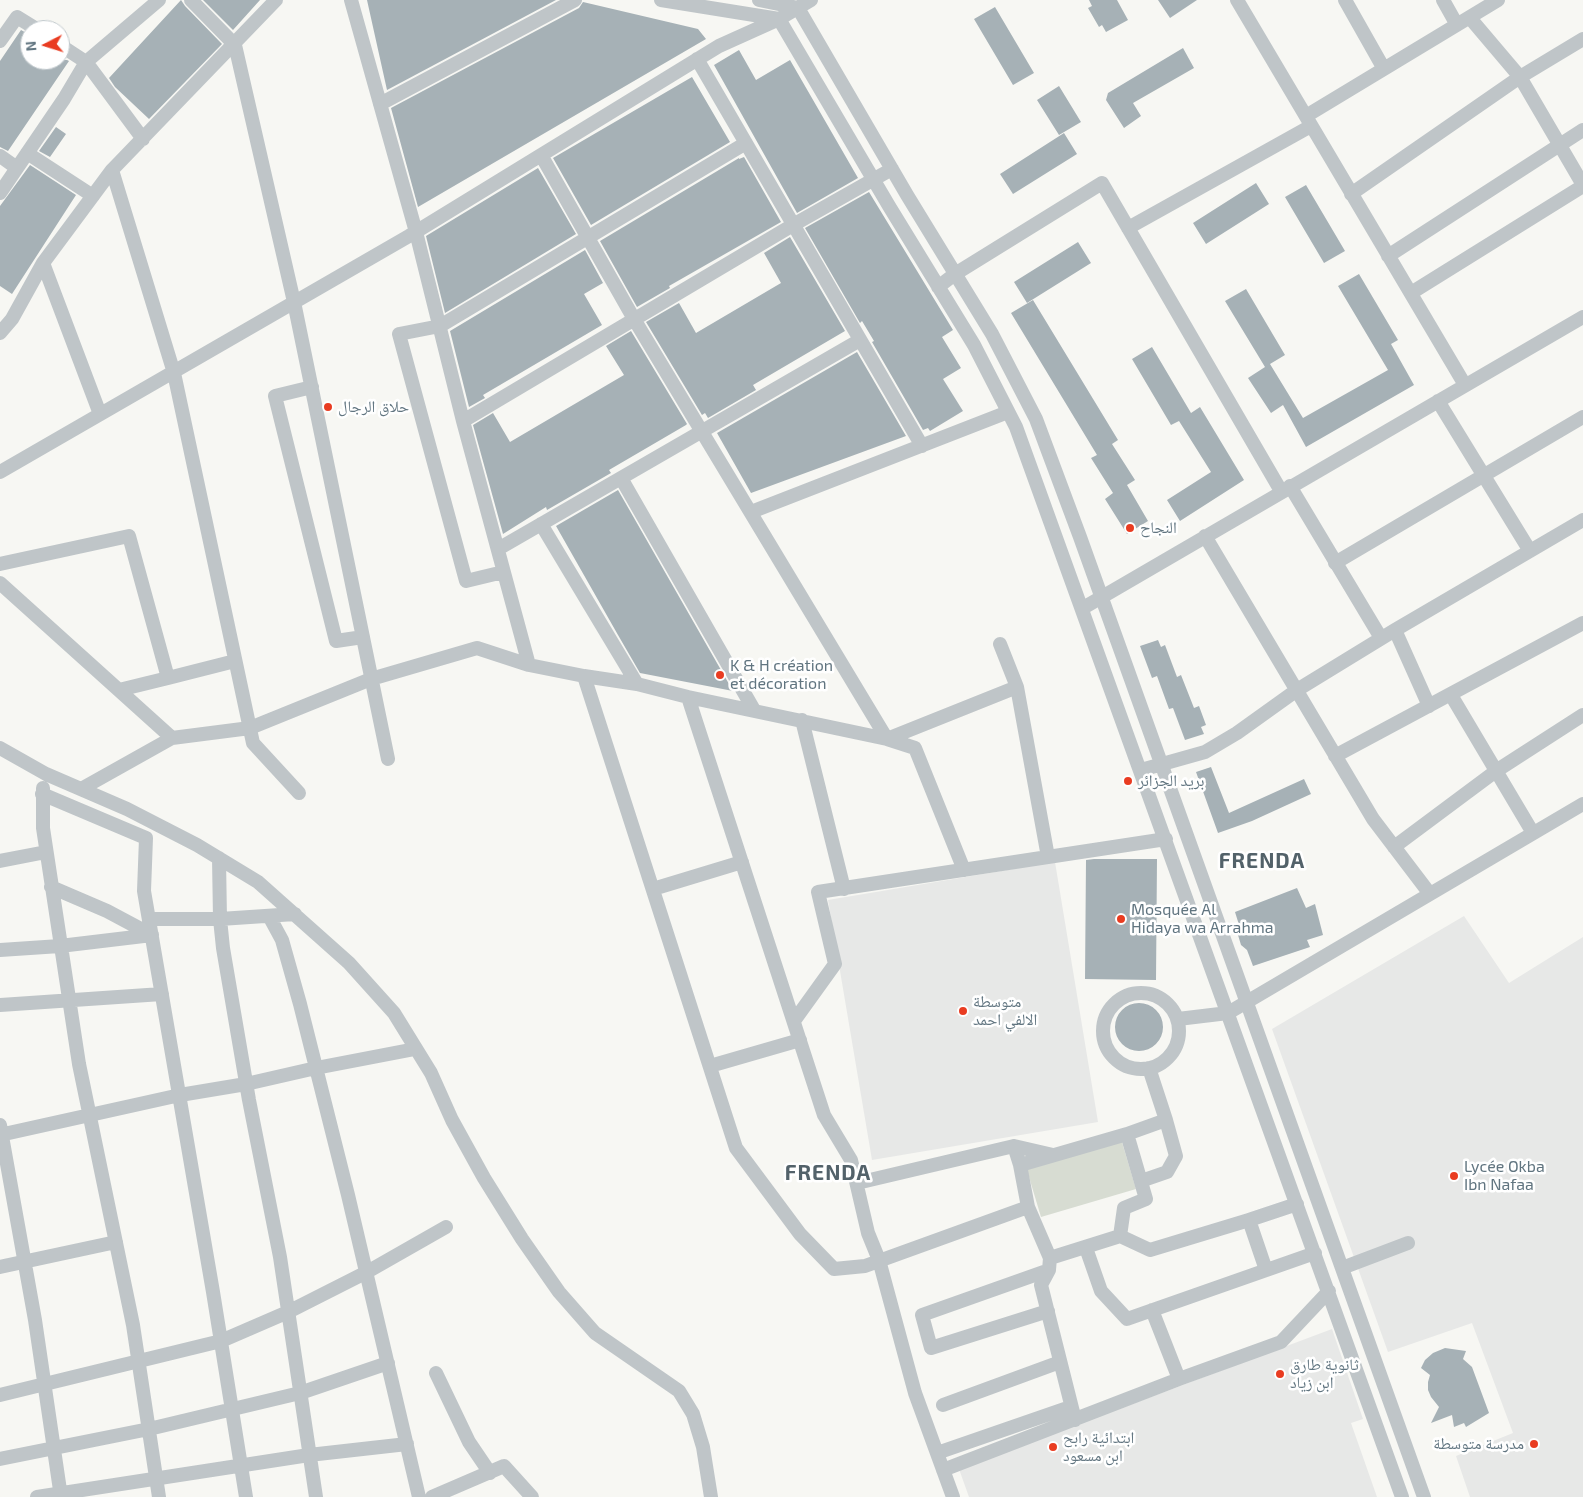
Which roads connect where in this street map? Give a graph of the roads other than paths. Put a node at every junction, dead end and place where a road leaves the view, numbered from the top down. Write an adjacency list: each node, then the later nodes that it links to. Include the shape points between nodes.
1 (159, 0): 23 (street)
2 (191, 0): 20 (street)
3 (276, 0): 20 (street)
4 (351, 0): 26 (street)
5 (575, 0): 26 (street)
6 (661, 0): 14 (street)
7 (759, 0): 13 (street)
8 (811, 0): 13 (street)
9 (1237, 0): 27 (street)
10 (1345, 0): 24 (street)
11 (1443, 0): 17 (street)
12 (1498, 0): 15 (street)
13 (798, 8): 14 (street); 36 (street)
14 (779, 18): 22 (street); 38 (street)
15 (1470, 18): 17 (street); 25 (street)
16 (23, 20): 19 (street, via 17,16)
17 (1457, 26): 24 (street)
18 (1583, 39): 25 (street)
19 (0, 41)
20 (235, 45): 29 (street); 52 (street)
21 (70, 52): 23 (street)
22 (697, 59): 30 (street); 33 (street)
23 (86, 62): 29 (street); 32 (street)
24 (1384, 69): 27 (street)
25 (1520, 77): 31 (street); 41 (street)
26 (380, 104): 45 (street)
27 (1308, 121): 41 (street); 44 (street)
28 (1583, 130): 31 (street)
29 (143, 139): 37 (street)
30 (746, 143): 43 (street); 46 (street)
31 (1560, 146): 39 (street); 47 (street)
32 (27, 153): 35 (street); 42 (street)
33 (541, 155): 45 (street); 46 (street)
34 (0, 156): 35 (street)
35 (17, 168): 40 (street)
36 (892, 169): 38 (street); 49 (street)
37 (112, 170): 42 (street); 60 (street)
38 (874, 181): 43 (street); 50 (street)
39 (1583, 186): 51 (street)
40 (0, 193)
41 (1351, 194): 47 (street)
42 (93, 196): 48 (street)
43 (793, 225): 56 (street); 59 (street)
44 (1128, 228): 49 (street, via 1102,183); 73 (street)
45 (416, 232): 52 (street); 57 (street)
46 (587, 237): 56 (street); 57 (street)
47 (1388, 256): 51 (street)
48 (43, 263): 55 (street); 65 (street)
49 (955, 274): 50 (street); 84 (street, via 992,334 1036,419)
50 (938, 286): 64 (street, via 974,345)
51 (1411, 293): 61 (street)
52 (294, 302): 60 (street); 62 (street)
53 (0, 310): 55 (street)
54 (1583, 317): 61 (street)
55 (12, 318): 58 (street)
56 (634, 319): 67 (street); 68 (street)
57 (440, 326): 67 (street); 82 (street, via 399,334 466,581)
58 (0, 334)
59 (860, 340): 68 (street); 69 (street)
60 (174, 373): 65 (street); 91 (street)
61 (1465, 385): 63 (street)
62 (312, 387): 88 (street); 88 (street, via 275,396 336,641)
63 (1438, 401): 71 (street); 73 (street)
64 (1008, 412): 69 (street); 85 (street)
65 (100, 414): 70 (street)
66 (1583, 417): 71 (street)
67 (463, 420): 78 (street)
68 (702, 431): 72 (street); 74 (street)
69 (922, 446): 74 (street)
70 (0, 472)
71 (1485, 475): 79 (street); 80 (street)
72 (621, 478): 76 (street); 103 (street)
73 (1285, 489): 77 (street); 80 (street)
74 (751, 512): 108 (street)
75 (1583, 520): 79 (street)
76 (541, 524): 78 (street); 96 (street)
77 (1205, 536): 84 (street); 99 (street)
78 (498, 549): 82 (street)
79 (1530, 551): 87 (street)
80 (1335, 563): 89 (street)
81 (0, 564): 94 (street, via 129,536)
82 (504, 574): 92 (street)
83 (0, 583): 98 (street)
84 (1101, 597): 85 (street); 112 (street)
85 (1082, 608): 113 (street)
86 (1583, 623): 100 (street)
87 (1395, 630): 89 (street); 102 (street)
88 (363, 637): 95 (street)
89 (1381, 638): 99 (street)
90 (1000, 644): 97 (street)
91 (235, 661): 94 (street); 106 (street)
92 (529, 665): 93 (street); 95 (street, via 477,648)
93 (584, 676): 96 (street); 130 (street)
94 (168, 678): 98 (street)
95 (371, 679): 106 (street); 111 (street)
96 (637, 684): 101 (street)
97 (1017, 687): 108 (street); 124 (street)
98 (119, 690): 107 (street)
99 (1297, 690): 110 (street); 112 (street, via 1205,752)
100 (1451, 695): 102 (street); 114 (street)
101 (688, 697): 103 (street); 127 (street)
102 (1428, 706): 110 (street)
103 (754, 710): 105 (street)
104 (1583, 716): 114 (street)
105 (802, 720): 108 (street); 131 (street)
106 (250, 728): 107 (street); 117 (street, via 253,743)
107 (172, 738): 116 (street)
108 (887, 738): 128 (street, via 915,748)
109 (0, 748): 115 (street)
110 (1336, 756): 122 (street, via 1372,819)
111 (388, 759)
112 (1161, 765): 113 (street); 142 (street)
113 (1141, 770): 121 (street)
114 (1496, 771): 120 (street); 122 (street)
115 (46, 774): 116 (street); 118 (street)
116 (82, 789): 125 (street)
117 (299, 793)
118 (42, 794): 123 (street); 135 (street, via 146,838 144,891)
119 (1582, 806): 120 (street)
120 (1533, 833): 132 (street)
121 (1166, 839): 124 (street); 144 (street)
122 (1394, 847): 132 (street)
123 (46, 852): 126 (street); 129 (street)
124 (1048, 857): 128 (street)
125 (219, 858): 133 (street, via 258,882); 136 (street)
126 (0, 861)
127 (742, 862): 130 (street); 146 (street)
128 (964, 870): 131 (street)
129 (51, 887): 137 (street, via 107,911); 138 (street)
130 (653, 889): 149 (street)
131 (844, 889): 146 (street, via 818,892 835,964)
132 (1430, 894): 142 (street)
133 (295, 914): 134 (street); 148 (street, via 349,963 394,1013)
134 (269, 916): 136 (street); 150 (street, via 282,940)
135 (149, 919): 136 (street); 137 (street)
136 (220, 919): 152 (street)
137 (152, 936): 138 (street); 140 (street)
138 (60, 946): 139 (street); 141 (street)
139 (0, 950)
140 (162, 994): 141 (street); 153 (street)
141 (69, 1001): 143 (street); 154 (street)
142 (1247, 1002): 144 (street); 176 (street)
143 (0, 1005)
144 (1228, 1013): 145 (street); 163 (street)
145 (1178, 1019): 151 (street, via 1177,1044 1171,1055 1161,1064); 151 (street, via 1163,999 1139,992 1116,1001 1108,1011 1102,1036 1106,1048 1124,1066)
146 (794, 1022): 147 (street)
147 (800, 1040): 149 (street); 162 (street, via 824,1115 851,1160)
148 (415, 1049): 150 (street); 213 (street, via 484,1178 559,1292 595,1333 679,1391 693,1414 701,1439)
149 (710, 1066): 172 (street, via 736,1148 800,1234 834,1268 865,1266)
150 (316, 1068): 152 (street); 178 (street)
151 (1149, 1068): 155 (street)
152 (246, 1084): 153 (street); 182 (street)
153 (180, 1095): 154 (street); 183 (street)
154 (90, 1116): 156 (street); 168 (street)
155 (1166, 1120): 157 (street); 161 (street, via 1176,1156 1167,1172)
156 (1, 1131): 173 (street)
157 (1127, 1134): 159 (street); 161 (street)
158 (1014, 1146): 159 (street); 160 (street); 162 (street)
159 (1053, 1155): 160 (street)
160 (1020, 1165): 164 (street)
161 (1141, 1181): 167 (street, via 1146,1199 1124,1208)
162 (857, 1182): 172 (street, via 868,1233)
163 (1297, 1204): 165 (street); 171 (street)
164 (1028, 1207): 172 (street); 174 (street)
165 (1249, 1220): 167 (street, via 1150,1250); 177 (street)
166 (446, 1227): 178 (street)
167 (1120, 1236): 170 (street)
168 (116, 1242): 173 (street); 184 (street)
169 (1408, 1243): 176 (street)
170 (1086, 1248): 174 (street); 181 (street, via 1101,1291 1127,1318)
171 (1315, 1253): 177 (street); 179 (street)
172 (879, 1260): 198 (street, via 915,1393)
173 (25, 1262): 175 (street); 189 (street)
174 (1050, 1264): 180 (street, via 1041,1284); 180 (street, via 922,1315 931,1348)
175 (0, 1267)
176 (1342, 1268): 216 (street)
177 (1266, 1270): 181 (street)
178 (367, 1272): 182 (street); 186 (street)
179 (1329, 1292): 188 (street, via 1281,1342); 215 (street)
180 (1048, 1310): 185 (street)
181 (1152, 1310): 188 (street)
182 (288, 1312): 183 (street); 190 (street)
183 (221, 1341): 184 (street); 193 (street)
184 (138, 1362): 189 (street); 195 (street)
185 (1060, 1362): 192 (street); 194 (street)
186 (388, 1363): 190 (street); 196 (street)
187 (436, 1373): 203 (street, via 469,1442)
188 (1179, 1379): 194 (street)
189 (45, 1385): 191 (street); 197 (street)
190 (300, 1393): 193 (street); 199 (street)
191 (0, 1395)
192 (943, 1405)
193 (232, 1408): 195 (street); 201 (street)
194 (1072, 1413): 198 (street); 202 (street)
195 (149, 1429): 197 (street); 204 (street)
196 (407, 1444): 199 (street); 210 (street)
197 (54, 1448): 200 (street); 205 (street)
198 (937, 1453): 202 (street)
199 (309, 1455): 201 (street); 209 (street)
200 (0, 1459)
201 (241, 1467): 204 (street); 208 (street)
202 (943, 1470): 214 (street)
203 (490, 1473): 211 (street); 212 (street, via 504,1466)
204 (156, 1479): 205 (street); 207 (street)
205 (61, 1495): 206 (street)
206 (38, 1497)
207 (159, 1497)
208 (246, 1497)
209 (316, 1497)
210 (419, 1497)
211 (432, 1497)
212 (532, 1497)
213 (711, 1497)
214 (953, 1497)
215 (1402, 1497)
216 (1424, 1497)

